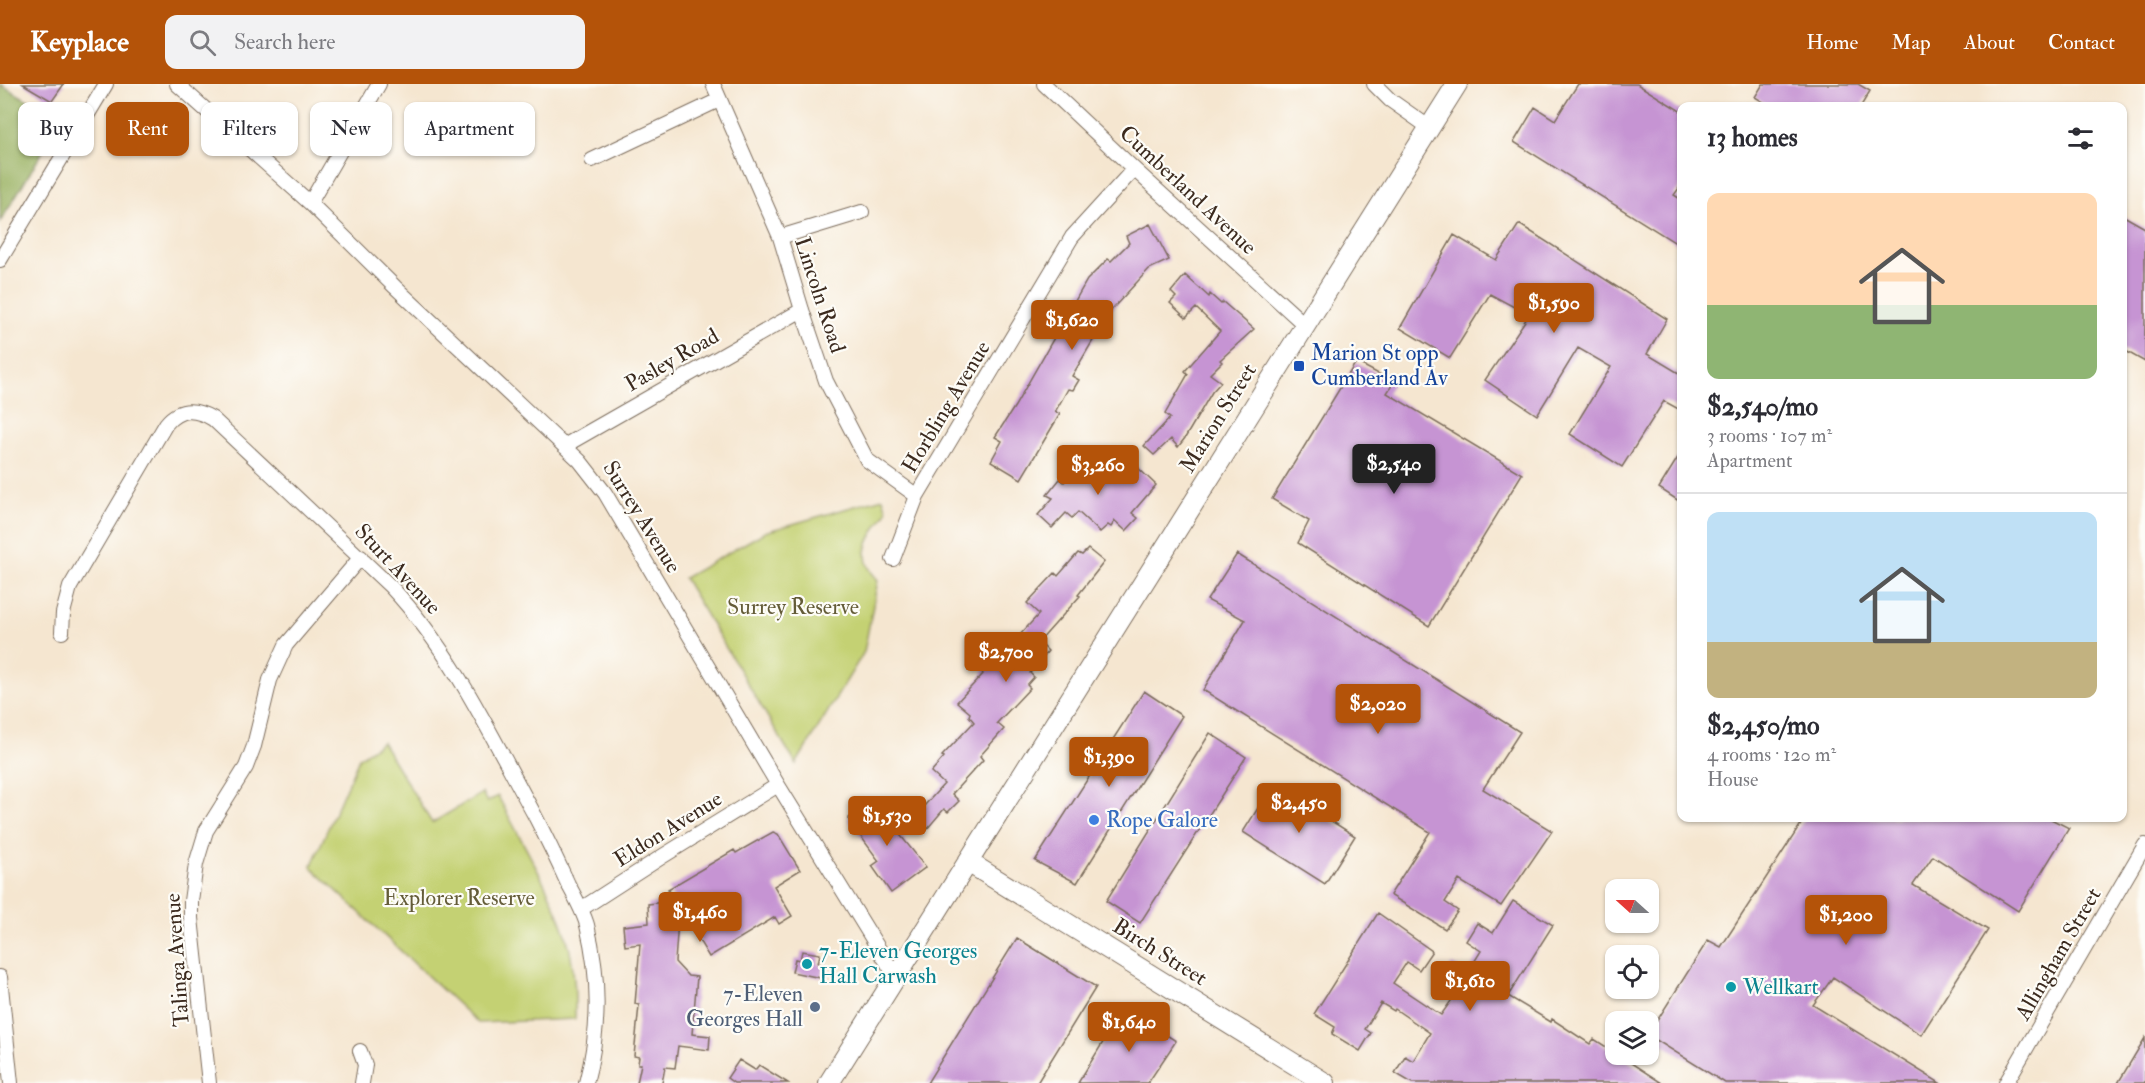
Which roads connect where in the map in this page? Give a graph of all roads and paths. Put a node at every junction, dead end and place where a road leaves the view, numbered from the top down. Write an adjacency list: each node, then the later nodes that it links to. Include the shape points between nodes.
1 (106, 84): 15 (street)
2 (177, 84): 12 (street, Surrey Avenue)
3 (379, 84): 12 (street)
4 (713, 84): 8 (street, Lincoln Road)
5 (1044, 84): 11 (street, Cumberland Avenue)
6 (1374, 84): 9 (street)
7 (1457, 84): 9 (main road, Marion Street)
8 (719, 100): 10 (street); 14 (street, Lincoln Road)
9 (1430, 128): 17 (main road, Marion Street)
10 (592, 160)
11 (1134, 169): 17 (street, Cumberland Avenue); 19 (street, Horbling Avenue, via 1071,237)
12 (310, 203): 18 (street, Surrey Avenue)
13 (862, 212): 14 (street)
14 (780, 237): 16 (street, Lincoln Road)
15 (0, 260)
16 (802, 310): 18 (street, Pasley Road); 19 (street, Lincoln Road, via 826,381 867,460)
17 (1305, 325): 25 (main road, Marion Street)
18 (564, 446): 23 (street, Surrey Avenue, via 605,493)
19 (917, 496): 21 (street, Horbling Avenue)
20 (361, 557): 22 (street, Sturt Avenue, via 213,419 198,411 186,411 166,424 77,573 66,600); 26 (street, Sturt Avenue, via 410,607 462,680); 31 (street, Talinga Avenue, via 280,655 246,767 201,845 193,880 191,918)
21 (893, 559)
22 (62, 632)
23 (778, 785): 26 (street, Eldon Avenue); 28 (street, Surrey Avenue)
24 (2145, 845): 36 (street, Allingham Street)
25 (968, 861): 28 (main road, Marion Street); 35 (main road, Birch Street)
26 (581, 909): 33 (street, Sturt Avenue, via 593,954 597,1010)
27 (0, 977): 30 (street)
28 (896, 977): 34 (main road, Marion Street)
29 (360, 1051): 32 (street, via 365,1065)
30 (11, 1083)
31 (208, 1083)
32 (362, 1083)
33 (586, 1083)
34 (829, 1083)
35 (1325, 1083)
36 (2006, 1083)

